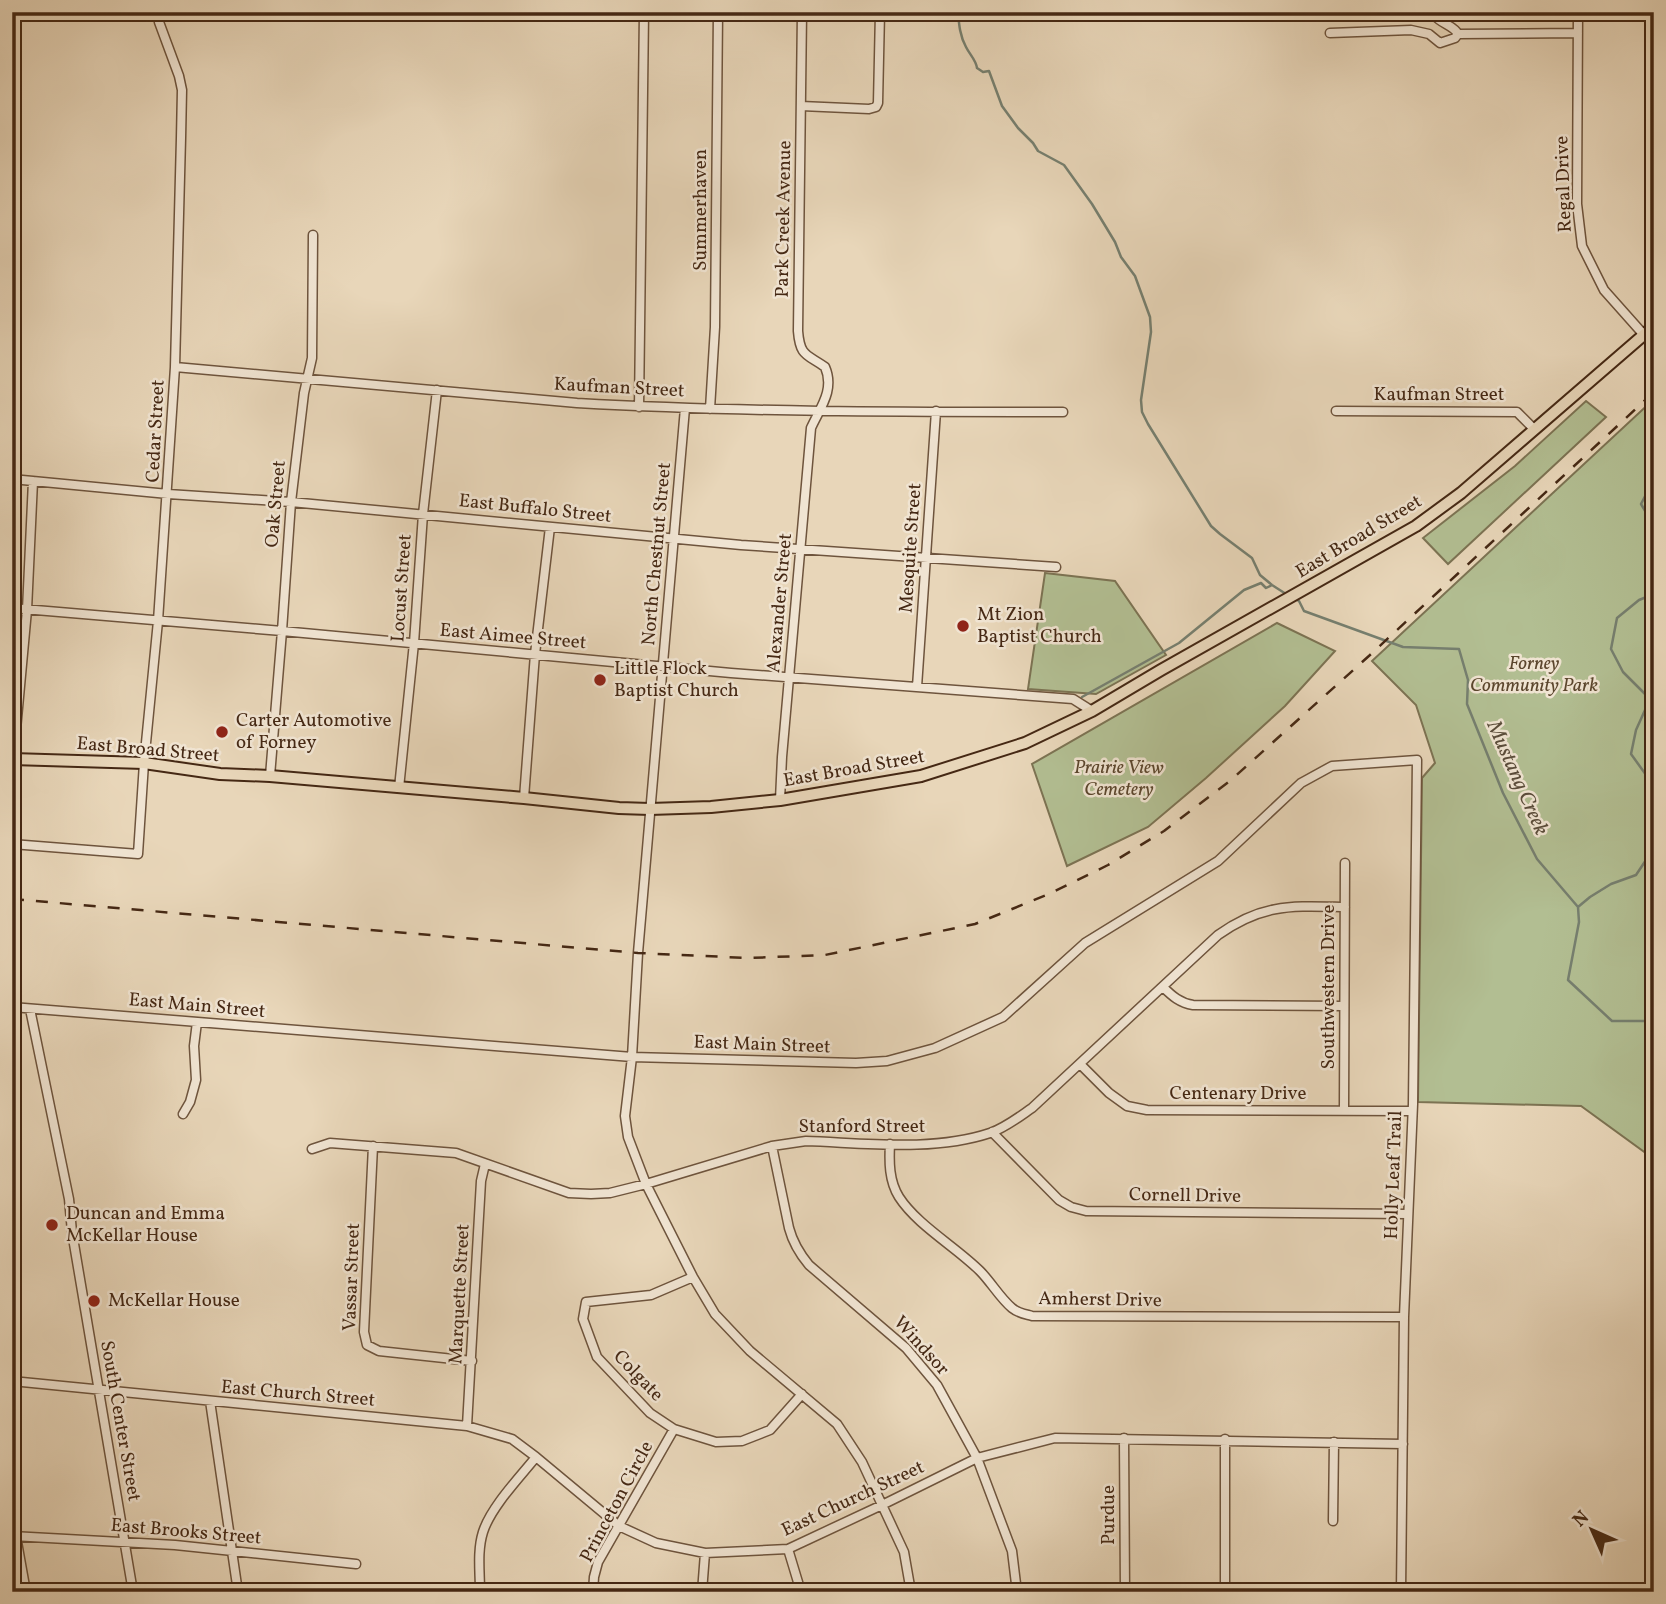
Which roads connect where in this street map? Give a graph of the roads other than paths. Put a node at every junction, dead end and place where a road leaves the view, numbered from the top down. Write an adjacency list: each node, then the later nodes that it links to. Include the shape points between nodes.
1 (157, 12): 15 (street, Cedar Street, via 182,90)
2 (644, 12): 18 (street)
3 (718, 12): 20 (street, Summerhaven, via 716,327)
4 (802, 12): 11 (street, Park Creek Avenue)
5 (880, 12): 11 (street, via 876,107)
6 (1435, 12): 10 (street, via 1442,24)
7 (1578, 12): 9 (street, Regal Drive)
8 (1330, 33): 10 (street, via 1411,30 1429,34 1440,43)
9 (1578, 33): 10 (street); 14 (street, Regal Drive, via 1577,204 1582,246 1604,290)
10 (1458, 34)
11 (801, 106): 21 (street, Park Creek Avenue, via 798,331 803,353 828,374 826,399)
12 (313, 235): 16 (street, Oak Street, via 312,358)
13 (1654, 326): 14 (main road, East Broad Street)
14 (1644, 335): 25 (main road, East Broad Street)
15 (176, 367): 16 (street, Kaufman Street); 28 (street, Cedar Street)
16 (306, 379): 17 (street, Kaufman Street); 29 (street, Oak Street)
17 (437, 390): 18 (street, Kaufman Street); 30 (street, Locust Street)
18 (639, 407): 19 (street, Kaufman Street)
19 (685, 408): 20 (street, Kaufman Street); 32 (street, North Chestnut Street)
20 (710, 409): 21 (street, Kaufman Street)
21 (819, 411): 22 (street, Kaufman Street); 33 (street, Alexander Street, via 811,428)
22 (936, 411): 24 (street, Kaufman Street); 34 (street, Mesquite Street)
23 (1336, 411): 25 (street, Kaufman Street, via 1517,412)
24 (1063, 412)
25 (1534, 429): 45 (main road, East Broad Street, via 1416,526)
26 (12, 479): 27 (street, East Buffalo Street)
27 (33, 481): 28 (street, East Buffalo Street); 37 (street)
28 (168, 494): 29 (street, East Buffalo Street); 38 (street, Cedar Street)
29 (291, 502): 30 (street, East Buffalo Street); 39 (street, Oak Street)
30 (423, 514): 31 (street, East Buffalo Street); 40 (street, Locust Street)
31 (550, 527): 32 (street, East Buffalo Street); 41 (street)
32 (675, 538): 33 (street, East Buffalo Street); 42 (street, North Chestnut Street)
33 (800, 549): 34 (street, East Buffalo Street); 43 (street, Alexander Street)
34 (927, 558): 35 (street, East Buffalo Street); 44 (street, Mesquite Street)
35 (1056, 567)
36 (12, 608): 37 (street, East Aimee Street)
37 (27, 610): 38 (street, East Aimee Street); 46 (street)
38 (158, 621): 39 (street, East Aimee Street); 48 (street, Cedar Street)
39 (282, 631): 40 (street, East Aimee Street); 50 (street, Oak Street)
40 (414, 643): 41 (street, East Aimee Street); 51 (street, Locust Street)
41 (535, 654): 42 (street, East Aimee Street); 52 (street)
42 (663, 667): 43 (street, East Aimee Street); 54 (street, North Chestnut Street)
43 (790, 677): 44 (street, East Aimee Street); 53 (street, Alexander Street)
44 (917, 687): 45 (street, East Aimee Street, via 1073,699)
45 (1092, 711): 53 (main road, East Broad Street, via 1026,743 922,776)
46 (13, 759): 48 (main road, East Broad Street); 49 (street)
47 (1417, 760): 63 (street, East Main Street, via 1332,765 1301,783 1218,861 1085,943 1003,1017 935,1048 887,1061 856,1063); 66 (street, Holly Leaf Trail)
48 (144, 763): 50 (main road, East Broad Street); 55 (street, Cedar Street, via 138,855)
49 (12, 773)
50 (270, 776): 51 (main road, East Broad Street)
51 (399, 788): 52 (main road, East Broad Street)
52 (524, 798): 54 (main road, East Broad Street)
53 (780, 800): 54 (main road, East Broad Street)
54 (650, 809): 63 (street, North Chestnut Street)
55 (12, 844)
56 (1345, 863): 57 (street, Southwestern Drive)
57 (1345, 907): 58 (street, Stanford Street, via 1274,908 1251,916 1218,935); 59 (street, Southwestern Drive)
58 (1163, 987): 59 (street, via 1193,1005); 64 (street, Stanford Street)
59 (1344, 1006): 65 (street, Southwestern Drive)
60 (12, 1007): 61 (street, East Main Street)
61 (30, 1009): 62 (street, East Main Street); 80 (street, South Center Street, via 69,1199)
62 (197, 1022): 63 (street, East Main Street); 67 (street, via 196,1080)
63 (632, 1057): 74 (street, North Chestnut Street, via 625,1116)
64 (1080, 1064): 65 (street, Centenary Drive, via 1109,1093 1127,1105 1147,1110); 68 (street, Stanford Street, via 1032,1108)
65 (1344, 1110): 66 (street, Centenary Drive)
66 (1412, 1111): 75 (street, Holly Leaf Trail)
67 (183, 1114)
68 (992, 1132): 69 (street, Stanford Street, via 930,1144); 75 (street, Cornell Drive, via 1059,1200 1086,1211)
69 (890, 1144): 71 (street, Stanford Street, via 806,1141); 77 (street, Amherst Drive, via 889,1165 897,1195 1020,1313 1032,1317)
70 (373, 1146): 72 (street, Stanford Street, via 330,1143); 73 (street, Stanford Street, via 456,1153); 78 (street, Vassar Street, via 367,1345 379,1351)
71 (772, 1146): 74 (street, Stanford Street); 90 (street, Windsor, via 789,1228 799,1253 923,1367)
72 (312, 1149)
73 (485, 1164): 74 (street, Stanford Street, via 569,1193 610,1193); 78 (street, Marquette Street)
74 (646, 1184): 76 (street, North Chestnut Street)
75 (1408, 1214): 77 (street, Holly Leaf Trail)
76 (693, 1276): 81 (street, North Chestnut Street, via 715,1314 750,1351); 84 (street, Colgate, via 651,1295 586,1302 583,1319 597,1357 650,1413)
77 (1404, 1317): 88 (street, Holly Leaf Trail)
78 (472, 1361): 83 (street, Marquette Street)
79 (12, 1381): 80 (street, East Church Street)
80 (99, 1389): 82 (street, East Church Street); 96 (street, South Center Street)
81 (802, 1394): 84 (street, Colgate, via 770,1430 742,1441 716,1442); 91 (street, North Chestnut Street, via 837,1424)
82 (210, 1401): 83 (street, East Church Street); 98 (street)
83 (467, 1426): 89 (street, East Church Street, via 512,1439)
84 (674, 1429): 94 (street, Princeton Circle)
85 (1124, 1438): 86 (street, East Church Street); 90 (street, East Church Street, via 1055,1438); 110 (street, Purdue)
86 (1225, 1439): 87 (street, East Church Street); 111 (street)
87 (1334, 1442): 88 (street, East Church Street); 93 (street)
88 (1403, 1444): 112 (street, Holly Leaf Trail)
89 (536, 1457): 94 (street, East Church Street); 104 (street, via 491,1514 482,1533)
90 (976, 1458): 91 (street, East Church Street); 109 (street, Windsor, via 1013,1551)
91 (882, 1505): 97 (street, East Church Street); 108 (street, North Chestnut Street, via 904,1552)
92 (12, 1514): 95 (street)
93 (1333, 1521)
94 (619, 1526): 99 (street, East Church Street, via 656,1543); 105 (street, Princeton Circle, via 598,1563)
95 (14, 1536): 96 (street, East Brooks Street); 101 (street)
96 (125, 1542): 98 (street, East Brooks Street); 102 (street, South Center Street)
97 (788, 1549): 99 (street, East Church Street); 107 (street)
98 (231, 1551): 100 (street, East Brooks Street); 103 (street)
99 (705, 1553): 106 (street)
100 (356, 1564)
101 (26, 1592)
102 (134, 1592)
103 (238, 1592)
104 (480, 1592)
105 (593, 1592)
106 (702, 1592)
107 (802, 1592)
108 (911, 1592)
109 (1017, 1592)
110 (1125, 1592)
111 (1225, 1592)
112 (1401, 1592)

